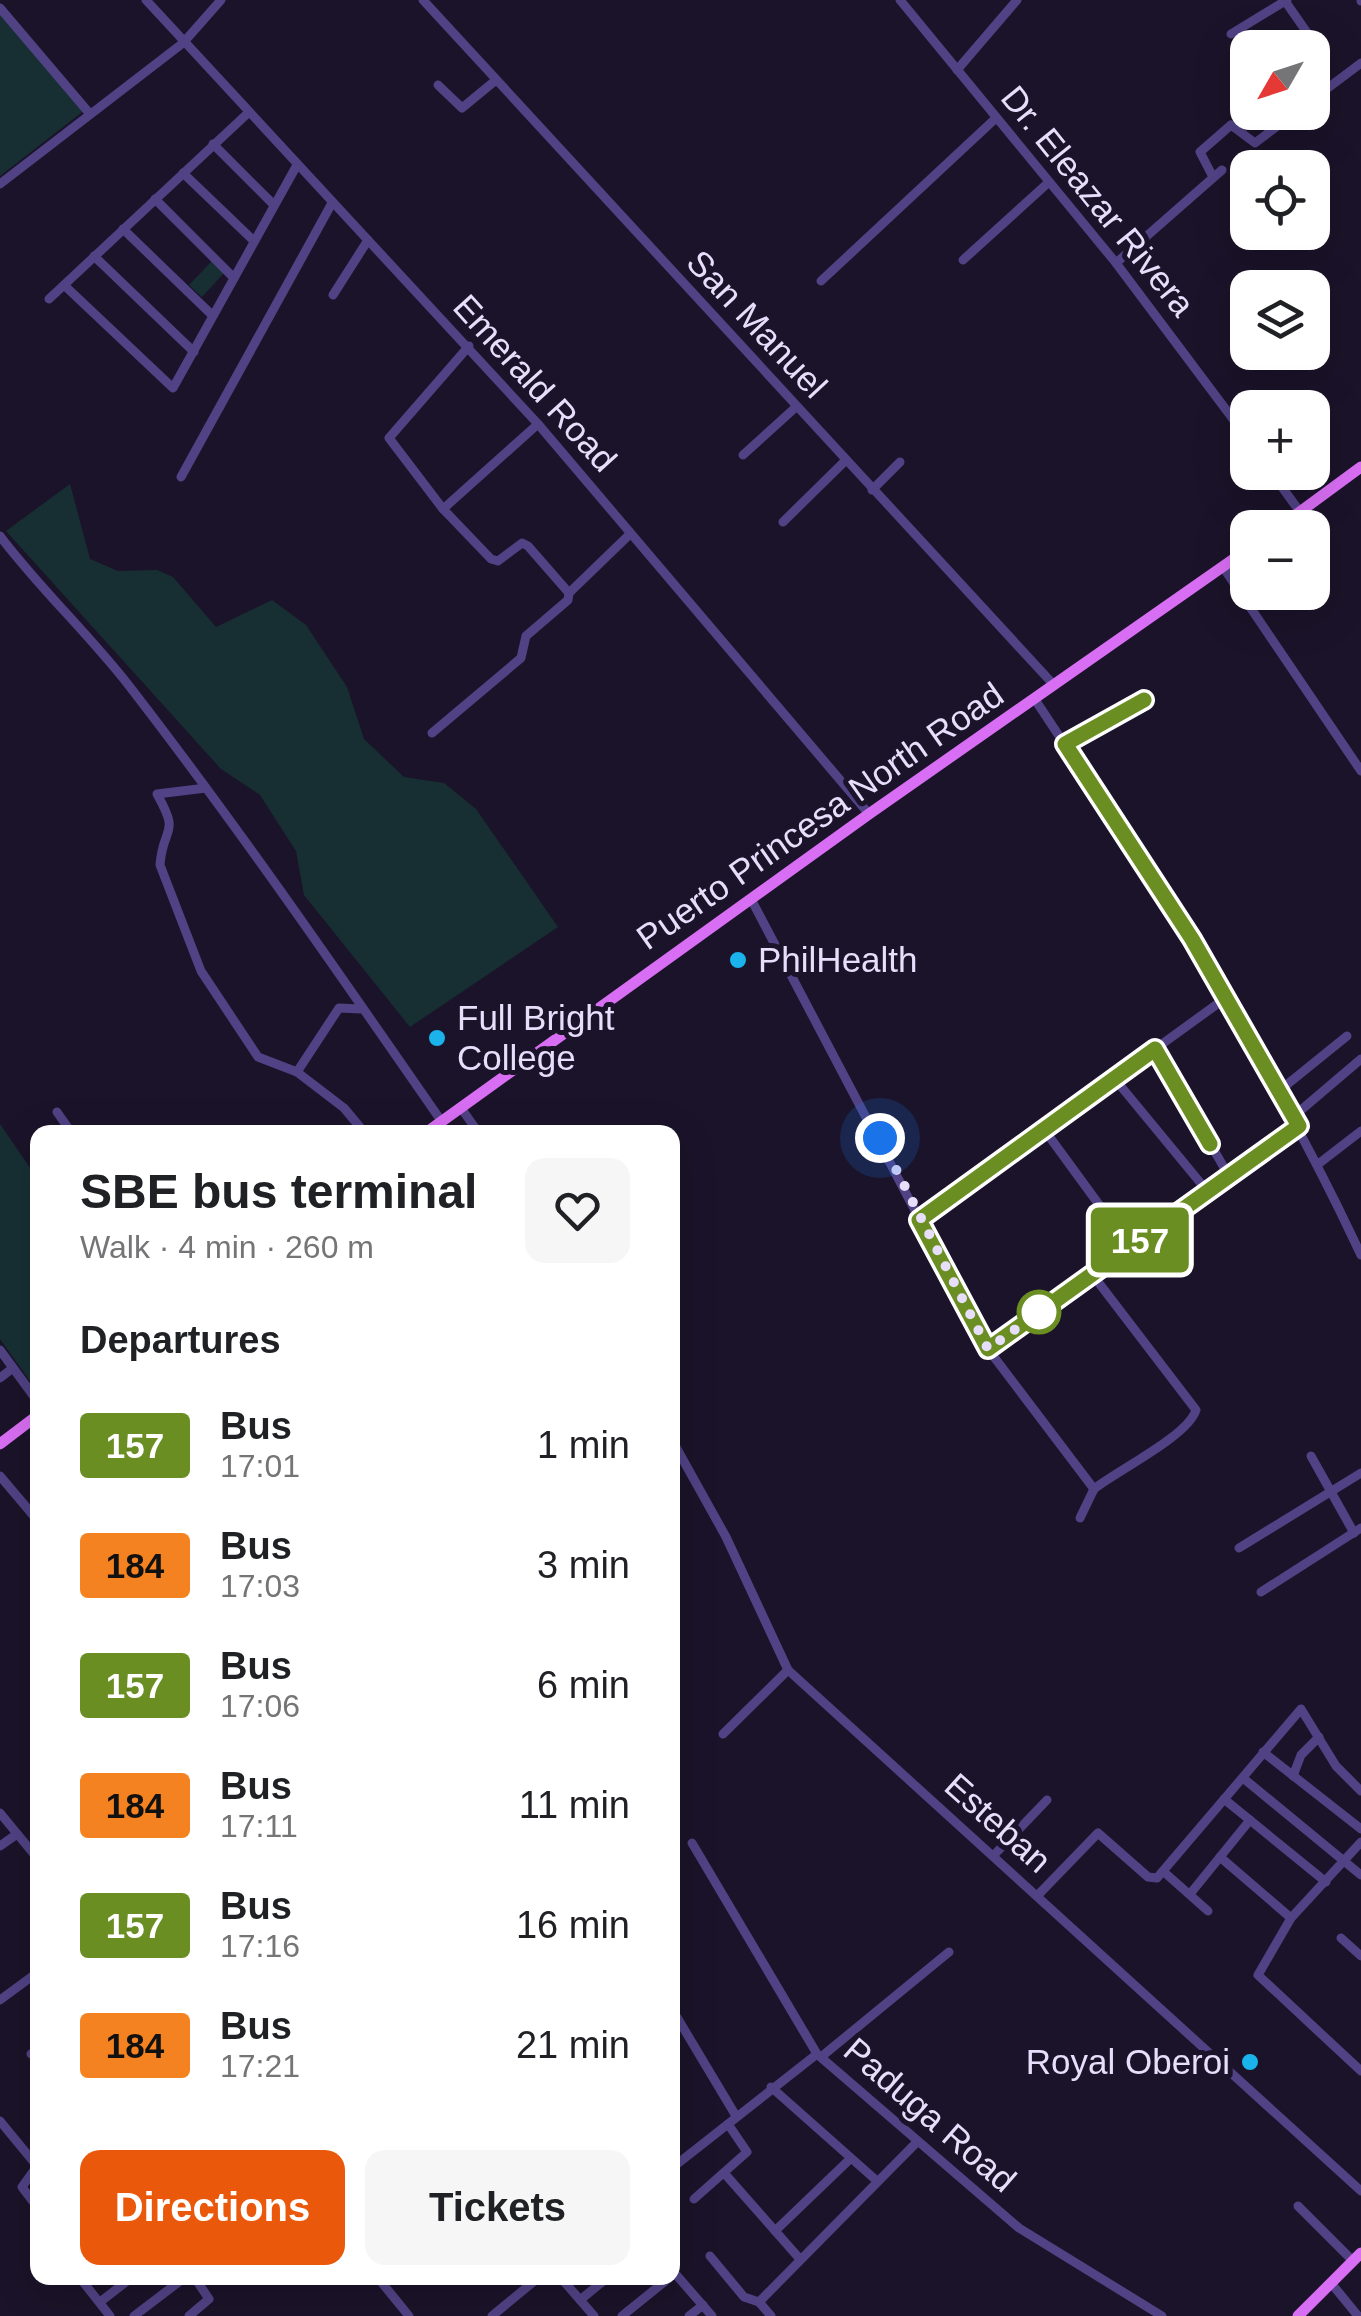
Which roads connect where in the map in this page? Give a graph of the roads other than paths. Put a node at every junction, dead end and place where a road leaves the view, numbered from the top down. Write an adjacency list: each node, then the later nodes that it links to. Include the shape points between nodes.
1 (146, 0): 10 (street, Emerald Road)
2 (221, 0): 10 (street)
3 (422, 0): 13 (street, San Manuel)
4 (900, 0): 12 (street, Dr. Eleazar Rivera)
5 (1017, 0): 12 (street)
6 (1286, 1): 8 (street); 9 (street)
7 (0, 8): 17 (street)
8 (1238, 30)
9 (1306, 30)
10 (183, 43): 16 (street, Emerald Road); 17 (street)
11 (1361, 63): 15 (street)
12 (957, 70): 18 (street, Dr. Eleazar Rivera)
13 (496, 80): 14 (street, via 462,108); 46 (street, San Manuel)
14 (438, 85)
15 (1330, 86)
16 (248, 112): 22 (street); 23 (street, Emerald Road)
17 (90, 114): 28 (street)
18 (996, 118): 27 (street, Dr. Eleazar Rivera); 39 (street)
19 (1230, 125): 26 (street, via 1200,152)
20 (1239, 130): 21 (street, via 1255,143)
21 (1272, 130)
22 (214, 144): 25 (street); 31 (street)
23 (297, 165): 30 (street, Emerald Road); 31 (street)
24 (1222, 170): 26 (street)
25 (183, 172): 29 (street); 34 (street)
26 (1213, 178): 37 (street)
27 (1050, 182): 36 (street); 37 (street, Dr. Eleazar Rivera)
28 (0, 184)
29 (155, 199): 32 (street); 38 (street)
30 (332, 203): 33 (street, Emerald Road); 53 (street)
31 (274, 205): 34 (street)
32 (123, 228): 35 (street); 43 (street)
33 (368, 240): 41 (street); 44 (street, Emerald Road)
34 (254, 242): 38 (street)
35 (94, 256): 40 (street); 45 (street)
36 (963, 260)
37 (1116, 263): 47 (street, Dr. Eleazar Rivera)
38 (234, 278): 43 (street)
39 (821, 281)
40 (64, 285): 42 (street); 45 (street, via 170,388)
41 (333, 296)
42 (49, 299)
43 (212, 315): 45 (street)
44 (469, 346): 48 (street, Emerald Road); 55 (street, via 389,438)
45 (194, 352)
46 (796, 407): 49 (street); 50 (street, San Manuel)
47 (1230, 415)
48 (538, 424): 55 (street); 58 (street, Emerald Road)
49 (743, 455)
50 (846, 460): 54 (street, San Manuel); 57 (street)
51 (900, 462): 54 (street)
52 (1361, 467): 56 (main road)
53 (181, 477)
54 (872, 490): 63 (street, San Manuel)
55 (443, 510): 62 (street, via 491,560 522,543)
56 (1303, 510)
57 (784, 522)
58 (630, 534): 62 (street); 70 (street, Emerald Road)
59 (0, 536): 69 (street, via 126,682)
60 (1230, 561): 61 (main road, Puerto Princesa North Road)
61 (1223, 566): 63 (main road, Puerto Princesa North Road); 68 (street)
62 (570, 592): 66 (street, via 526,636 521,658)
63 (1053, 684): 64 (main road, Puerto Princesa North Road)
64 (1034, 698): 67 (street); 70 (main road, Puerto Princesa North Road)
65 (1144, 700): 67 (street)
66 (432, 734)
67 (1065, 744): 72 (street)
68 (1361, 771)
69 (206, 788): 73 (street); 77 (street, via 156,794 172,826 160,865 213,994 260,1060)
70 (869, 814): 71 (main road, Puerto Princesa North Road)
71 (752, 900): 80 (main road, Puerto Princesa North Road); 93 (street)
72 (1227, 997): 75 (street); 79 (street)
73 (364, 1010): 77 (street, via 339,1008); 83 (street)
74 (1348, 1036): 79 (street)
75 (1155, 1049): 78 (street); 91 (street)
76 (1361, 1059): 82 (street)
77 (297, 1072): 85 (street)
78 (1114, 1078): 88 (street); 92 (street)
79 (1279, 1090): 82 (street)
80 (461, 1108): 83 (main road, Puerto Princesa North Road); 87 (street)
81 (57, 1112): 84 (street)
82 (1296, 1121): 90 (street); 91 (street)
83 (442, 1122): 86 (main road, Puerto Princesa North Road)
84 (66, 1125)
85 (358, 1125)
86 (438, 1125)
87 (473, 1125)
88 (1044, 1128): 93 (street); 96 (street)
89 (1361, 1131): 90 (street)
90 (1318, 1165): 95 (street)
91 (1229, 1176): 92 (street)
92 (1208, 1192): 96 (street)
93 (919, 1220): 99 (street)
94 (1361, 1221): 95 (street)
95 (1350, 1231): 97 (street)
96 (1130, 1247): 98 (street)
97 (1361, 1255)
98 (1092, 1274): 99 (street); 110 (street, via 1196,1410 1179,1430)
99 (988, 1349): 110 (street)
100 (0, 1350): 101 (street)
101 (13, 1368): 102 (street); 103 (street)
102 (0, 1378)
103 (30, 1391)
104 (30, 1421): 105 (main road)
105 (0, 1444)
106 (680, 1455): 117 (street, Esteban)
107 (1311, 1456): 111 (street)
108 (1361, 1473): 111 (street)
109 (0, 1476): 112 (street)
110 (1094, 1489): 113 (street)
111 (1332, 1490): 114 (street); 115 (street)
112 (30, 1511)
113 (1080, 1518)
114 (1358, 1530): 116 (street)
115 (1239, 1548)
116 (1260, 1592)
117 (788, 1670): 118 (street); 134 (street, Esteban)
118 (723, 1734)
119 (1318, 1737): 120 (street, via 1301,1709); 121 (street); 123 (street)
120 (1263, 1752): 121 (street); 122 (street)
121 (1293, 1776): 128 (street)
122 (1243, 1778): 124 (street); 136 (street)
123 (1361, 1791)
124 (1224, 1798): 127 (street); 137 (street)
125 (1047, 1800): 134 (street)
126 (0, 1813): 129 (street)
127 (1250, 1820): 135 (street); 139 (street)
128 (1361, 1829)
129 (18, 1834): 132 (street); 133 (street)
130 (692, 1842): 150 (street)
131 (1361, 1842): 136 (street)
132 (0, 1846)
133 (30, 1849)
134 (994, 1856): 141 (street, Esteban)
135 (1220, 1857): 140 (street); 143 (street)
136 (1346, 1860): 138 (street); 139 (street)
137 (1164, 1872): 140 (street); 141 (street, via 1148,1877 1098,1832)
138 (1361, 1876)
139 (1326, 1882): 143 (street)
140 (1190, 1894): 142 (street)
141 (1038, 1896): 162 (street, Esteban)
142 (1208, 1911)
143 (1291, 1918): 151 (street, via 1258,1978)
144 (1341, 1938): 146 (street)
145 (949, 1952): 150 (street)
146 (1361, 1956)
147 (30, 1978): 148 (street)
148 (0, 2000)
149 (680, 2032): 153 (street)
150 (819, 2056): 152 (street, Paduga Road); 155 (street, Paduga Road)
151 (1361, 2071)
152 (771, 2087): 153 (street, Paduga Road); 157 (street)
153 (732, 2120): 158 (street, Paduga Road); 160 (street, via 747,2149)
154 (0, 2121): 156 (street)
155 (917, 2142): 161 (street); 195 (street, Paduga Road, via 1019,2228)
156 (30, 2156)
157 (849, 2160): 161 (street); 166 (street)
158 (680, 2162)
159 (30, 2173): 163 (street, via 22,2187)
160 (725, 2174): 164 (street); 166 (street)
161 (877, 2182): 169 (street)
162 (1361, 2191)
163 (30, 2198)
164 (694, 2199)
165 (1298, 2206): 168 (street)
166 (775, 2231): 169 (street)
167 (710, 2256): 183 (street, via 744,2298)
168 (1357, 2257): 171 (main road)
169 (799, 2258): 183 (street)
170 (680, 2282): 184 (street)
171 (1330, 2283): 196 (main road); 197 (street)
172 (86, 2285): 182 (street)
173 (121, 2285): 182 (street)
174 (175, 2285): 186 (street)
175 (200, 2285): 187 (street, via 209,2299)
176 (384, 2285): 188 (street)
177 (530, 2285): 189 (street)
178 (567, 2285): 181 (street)
179 (598, 2285): 181 (street)
180 (659, 2285): 191 (street)
181 (580, 2300): 190 (street)
182 (100, 2302): 185 (street)
183 (759, 2302): 194 (street)
184 (703, 2305): 192 (street); 193 (street)
185 (110, 2316)
186 (134, 2316)
187 (189, 2316)
188 (409, 2316)
189 (492, 2316)
190 (594, 2316)
191 (622, 2316)
192 (689, 2316)
193 (712, 2316)
194 (771, 2316)
195 (1162, 2316)
196 (1298, 2316)
197 (1358, 2316)

